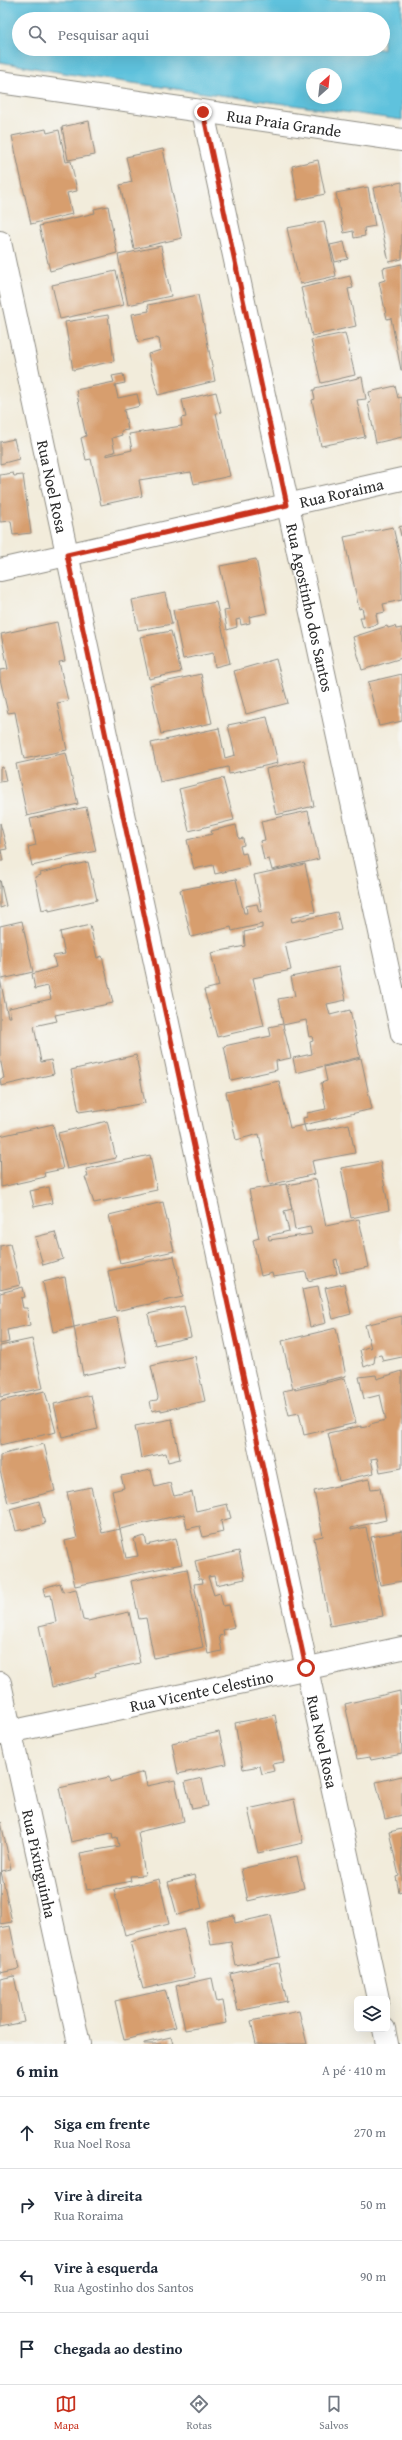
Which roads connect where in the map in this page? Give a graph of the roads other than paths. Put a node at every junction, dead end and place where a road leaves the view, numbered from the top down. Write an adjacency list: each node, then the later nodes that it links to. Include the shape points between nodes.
1 (0, 82): 2 (street, Rua Praia Grande)
2 (203, 112): 3 (street, Rua Praia Grande); 6 (street, Rua Agostinho dos Santos)
3 (402, 140)
4 (0, 242): 7 (street, Rua Noel Rosa)
5 (402, 479): 6 (street, Rua Roraima)
6 (287, 505): 7 (street, Rua Roraima); 9 (street, Rua Agostinho dos Santos)
7 (67, 555): 8 (street, Rua Roraima); 11 (street, Rua Noel Rosa)
8 (0, 570)
9 (402, 1034)
10 (402, 1648): 11 (street, Rua Vicente Celestino)
11 (306, 1668): 13 (street, Rua Vicente Celestino); 14 (street, Rua Noel Rosa)
12 (0, 1683): 13 (street, Rua Pixinguinha)
13 (5, 1733): 16 (street, Rua Pixinguinha)
14 (377, 1996)
15 (385, 2032): 17 (street)
16 (79, 2044)
17 (387, 2044)

